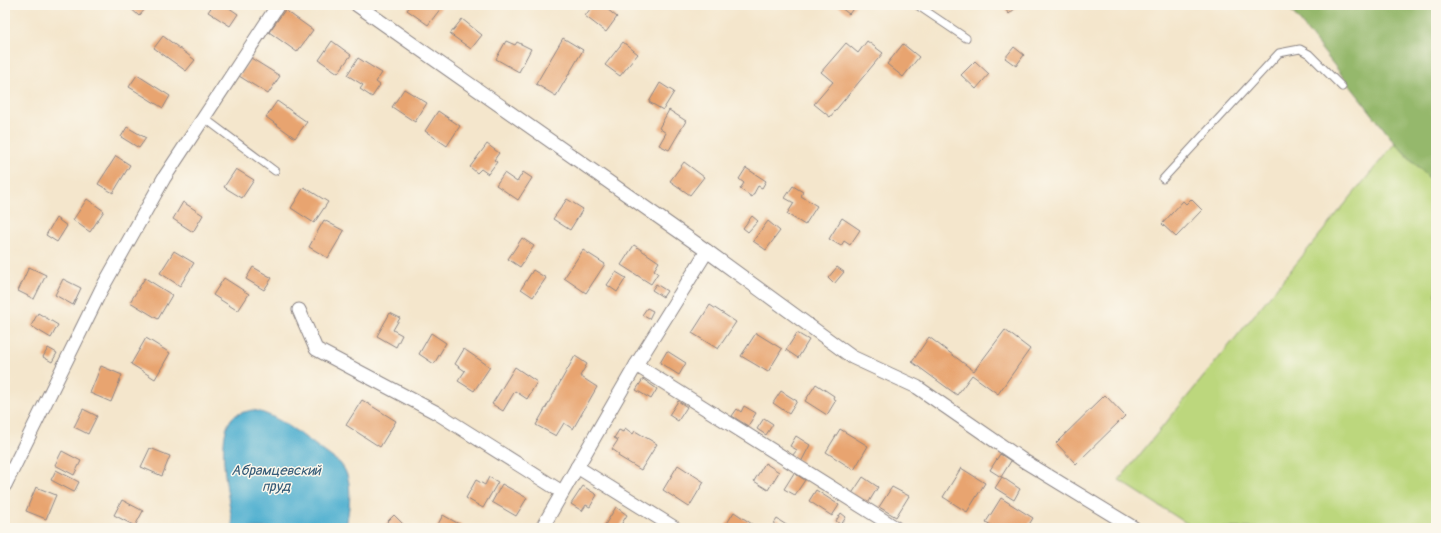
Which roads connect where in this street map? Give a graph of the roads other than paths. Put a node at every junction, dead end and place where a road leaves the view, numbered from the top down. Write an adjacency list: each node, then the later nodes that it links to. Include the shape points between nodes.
1 (278, 5): 6 (street)
2 (358, 5): 9 (street)
3 (917, 5): 4 (lane)
4 (966, 38)
5 (1342, 87): 8 (lane, via 1309,54 1300,49 1279,53)
6 (203, 117): 7 (lane); 13 (street, via 164,178 101,290)
7 (275, 171)
8 (1163, 179)
9 (707, 251): 11 (street); 18 (street, via 852,356 917,387 1024,461)
10 (299, 310): 14 (street, via 316,349 437,413)
11 (636, 365): 12 (street); 17 (street)
12 (577, 467): 14 (street); 16 (street)
13 (5, 486)
14 (562, 492): 15 (street)
15 (542, 528)
16 (675, 528)
17 (896, 528)
18 (1134, 528)

